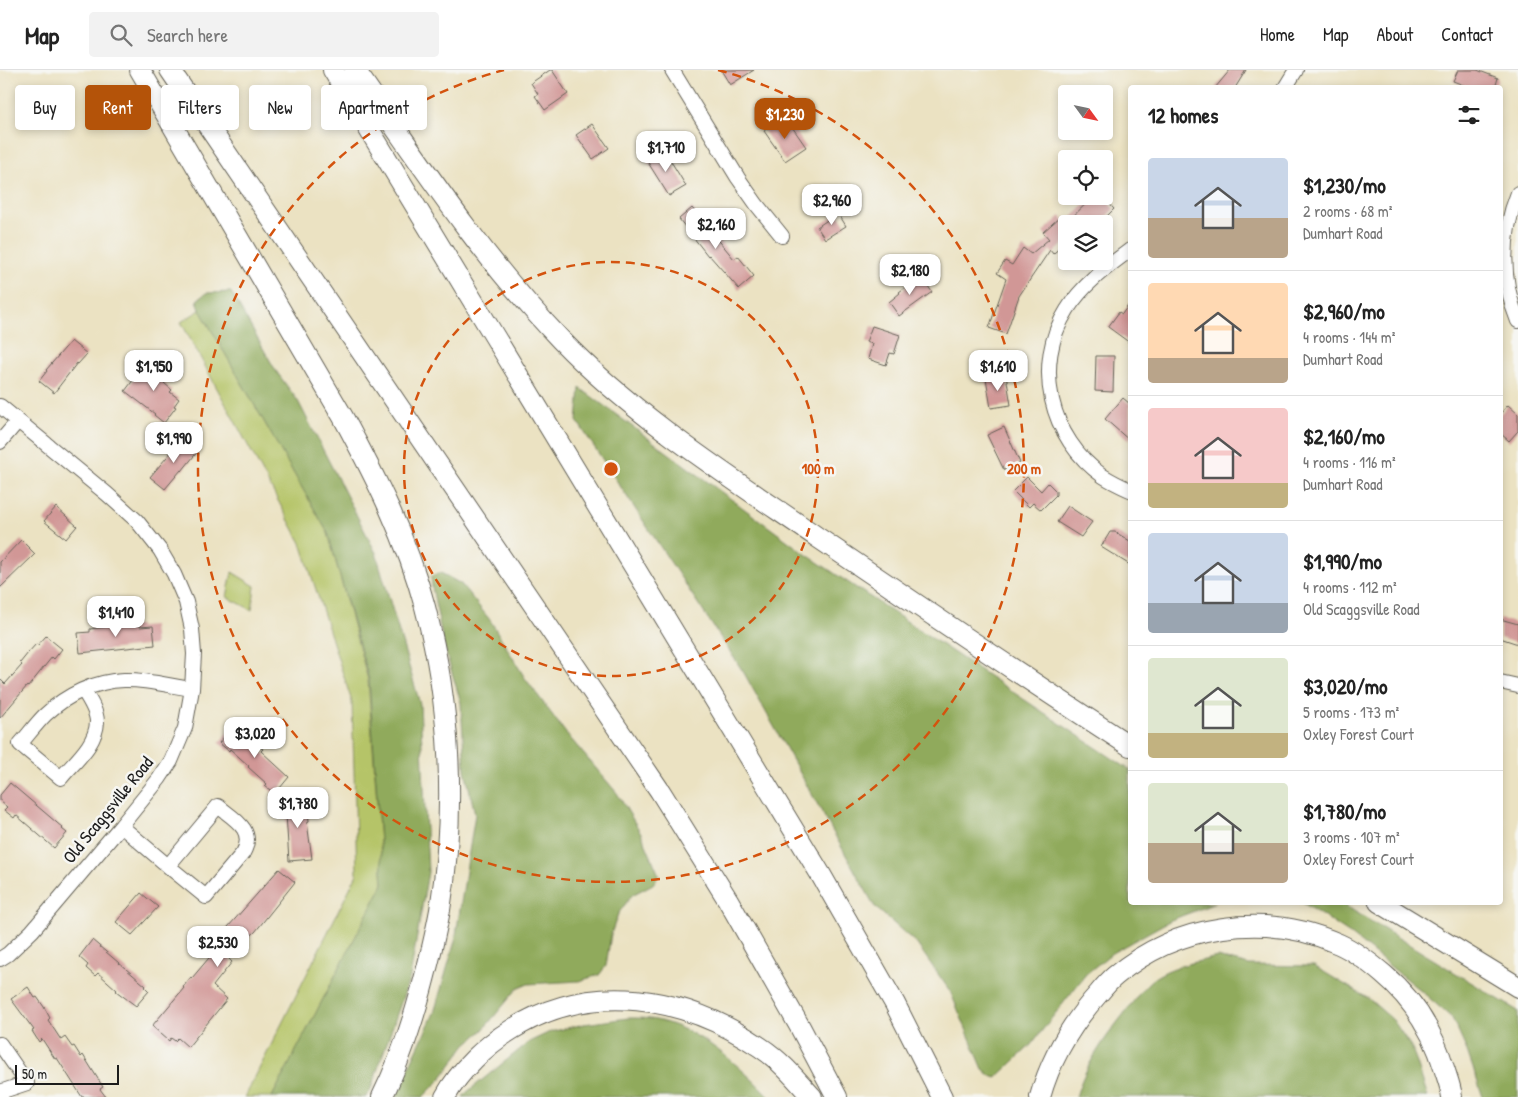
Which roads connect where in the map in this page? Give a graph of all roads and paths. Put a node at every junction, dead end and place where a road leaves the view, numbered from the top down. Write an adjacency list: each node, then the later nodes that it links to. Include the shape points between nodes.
1 (140, 70): 28 (highway, via 369,464 406,549 424,605 446,722 450,780 447,846 440,910 425,974 410,1029)
2 (170, 70): 31 (highway, via 660,791 728,900)
3 (333, 70): 32 (highway, via 821,875 895,1004)
4 (355, 70): 20 (highway, via 481,248 515,290 605,381 727,476)
5 (672, 70): 9 (street, via 738,178)
6 (1296, 70): 7 (street)
7 (1287, 85)
8 (1518, 193): 11 (street, via 1506,234 1504,260)
9 (782, 236)
10 (1128, 252): 15 (street, via 1081,291 1067,310 1056,333 1049,380 1057,418 1067,439 1103,476)
11 (1518, 321)
12 (0, 406): 13 (street, Old Scaggsville Road)
13 (18, 421): 14 (street); 19 (street, Old Scaggsville Road, via 107,494 137,522 160,550 186,602 194,654)
14 (0, 442)
15 (1128, 489)
16 (1503, 683): 17 (street)
17 (1518, 686)
18 (83, 690): 18 (street, via 62,700 20,744 61,778 94,736 97,721); 19 (street, via 104,682 125,680)
19 (192, 690): 21 (street, Old Scaggsville Road, via 185,728 171,760)
20 (1128, 745)
21 (122, 826): 22 (street); 24 (street, Old Scaggsville Road, via 32,931)
22 (168, 866): 22 (street, via 206,897 243,853 248,836 243,827 218,806)
23 (1384, 905): 25 (highway)
24 (0, 959)
25 (1518, 987)
26 (0, 1044): 27 (street, via 27,1083)
27 (0, 1092)
28 (382, 1097)
29 (445, 1097): 30 (highway, via 473,1060 498,1038 525,1021 588,1000 619,999 652,1001 686,1010 724,1026 761,1048)
30 (812, 1097)
31 (837, 1097)
32 (942, 1097)
33 (1040, 1097): 34 (highway, via 1046,1076 1065,1038 1088,1005 1114,977 1143,955 1176,940 1207,930 1240,926 1271,926 1302,932 1340,945 1369,963 1397,986 1420,1014 1439,1050)
34 (1452, 1097)

